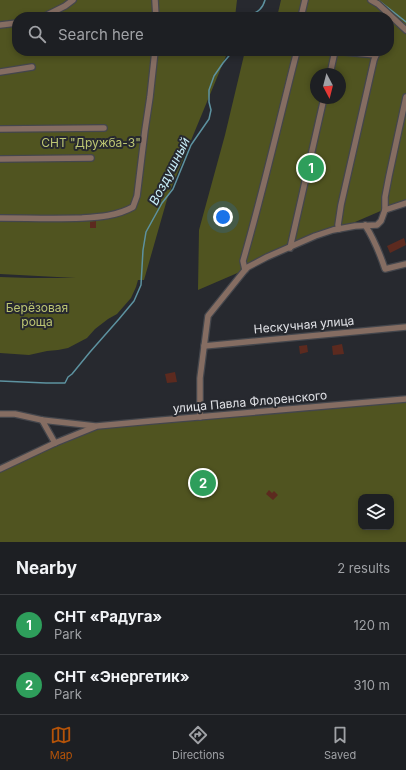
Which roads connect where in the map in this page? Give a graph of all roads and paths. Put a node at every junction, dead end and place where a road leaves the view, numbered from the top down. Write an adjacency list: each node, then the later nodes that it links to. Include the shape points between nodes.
1 (73, 0): 5 (street)
2 (155, 0): 6 (street)
3 (305, 0): 7 (street)
4 (371, 0): 8 (street)
5 (54, 12)
6 (156, 12)
7 (302, 12)
8 (386, 12)
9 (394, 20): 12 (street)
10 (12, 24): 11 (street)
11 (0, 25)
12 (406, 30)
13 (154, 56): 28 (street, via 137,196 133,207 117,214 97,217)
14 (296, 56): 33 (street, via 243,261)
15 (333, 56): 18 (street)
16 (375, 56): 30 (street, via 341,205)
17 (32, 68): 19 (street)
18 (331, 68)
19 (0, 72)
20 (406, 97): 27 (street, via 388,176)
21 (323, 104): 31 (street)
22 (104, 128): 23 (street)
23 (0, 129)
24 (91, 158): 25 (street)
25 (0, 159)
26 (406, 203): 27 (street)
27 (385, 210): 29 (street, via 377,225)
28 (0, 218)
29 (365, 225): 30 (street); 32 (street, via 385,269)
30 (339, 229): 31 (street, via 315,236)
31 (290, 248): 33 (street, via 267,257)
32 (406, 264)
33 (245, 270): 35 (street, via 208,316)
34 (406, 327): 35 (street, Нескучная улица)
35 (204, 346): 38 (street, via 200,378)
36 (406, 399): 38 (street, улица Павла Флоренского)
37 (0, 414): 39 (street, улица Павла Флоренского)
38 (200, 417): 40 (street, улица Павла Флоренского)
39 (42, 420): 40 (street, улица Павла Флоренского); 41 (street)
40 (97, 426): 41 (street, улица Павла Флоренского)
41 (55, 443): 42 (street, улица Павла Флоренского)
42 (0, 469)

